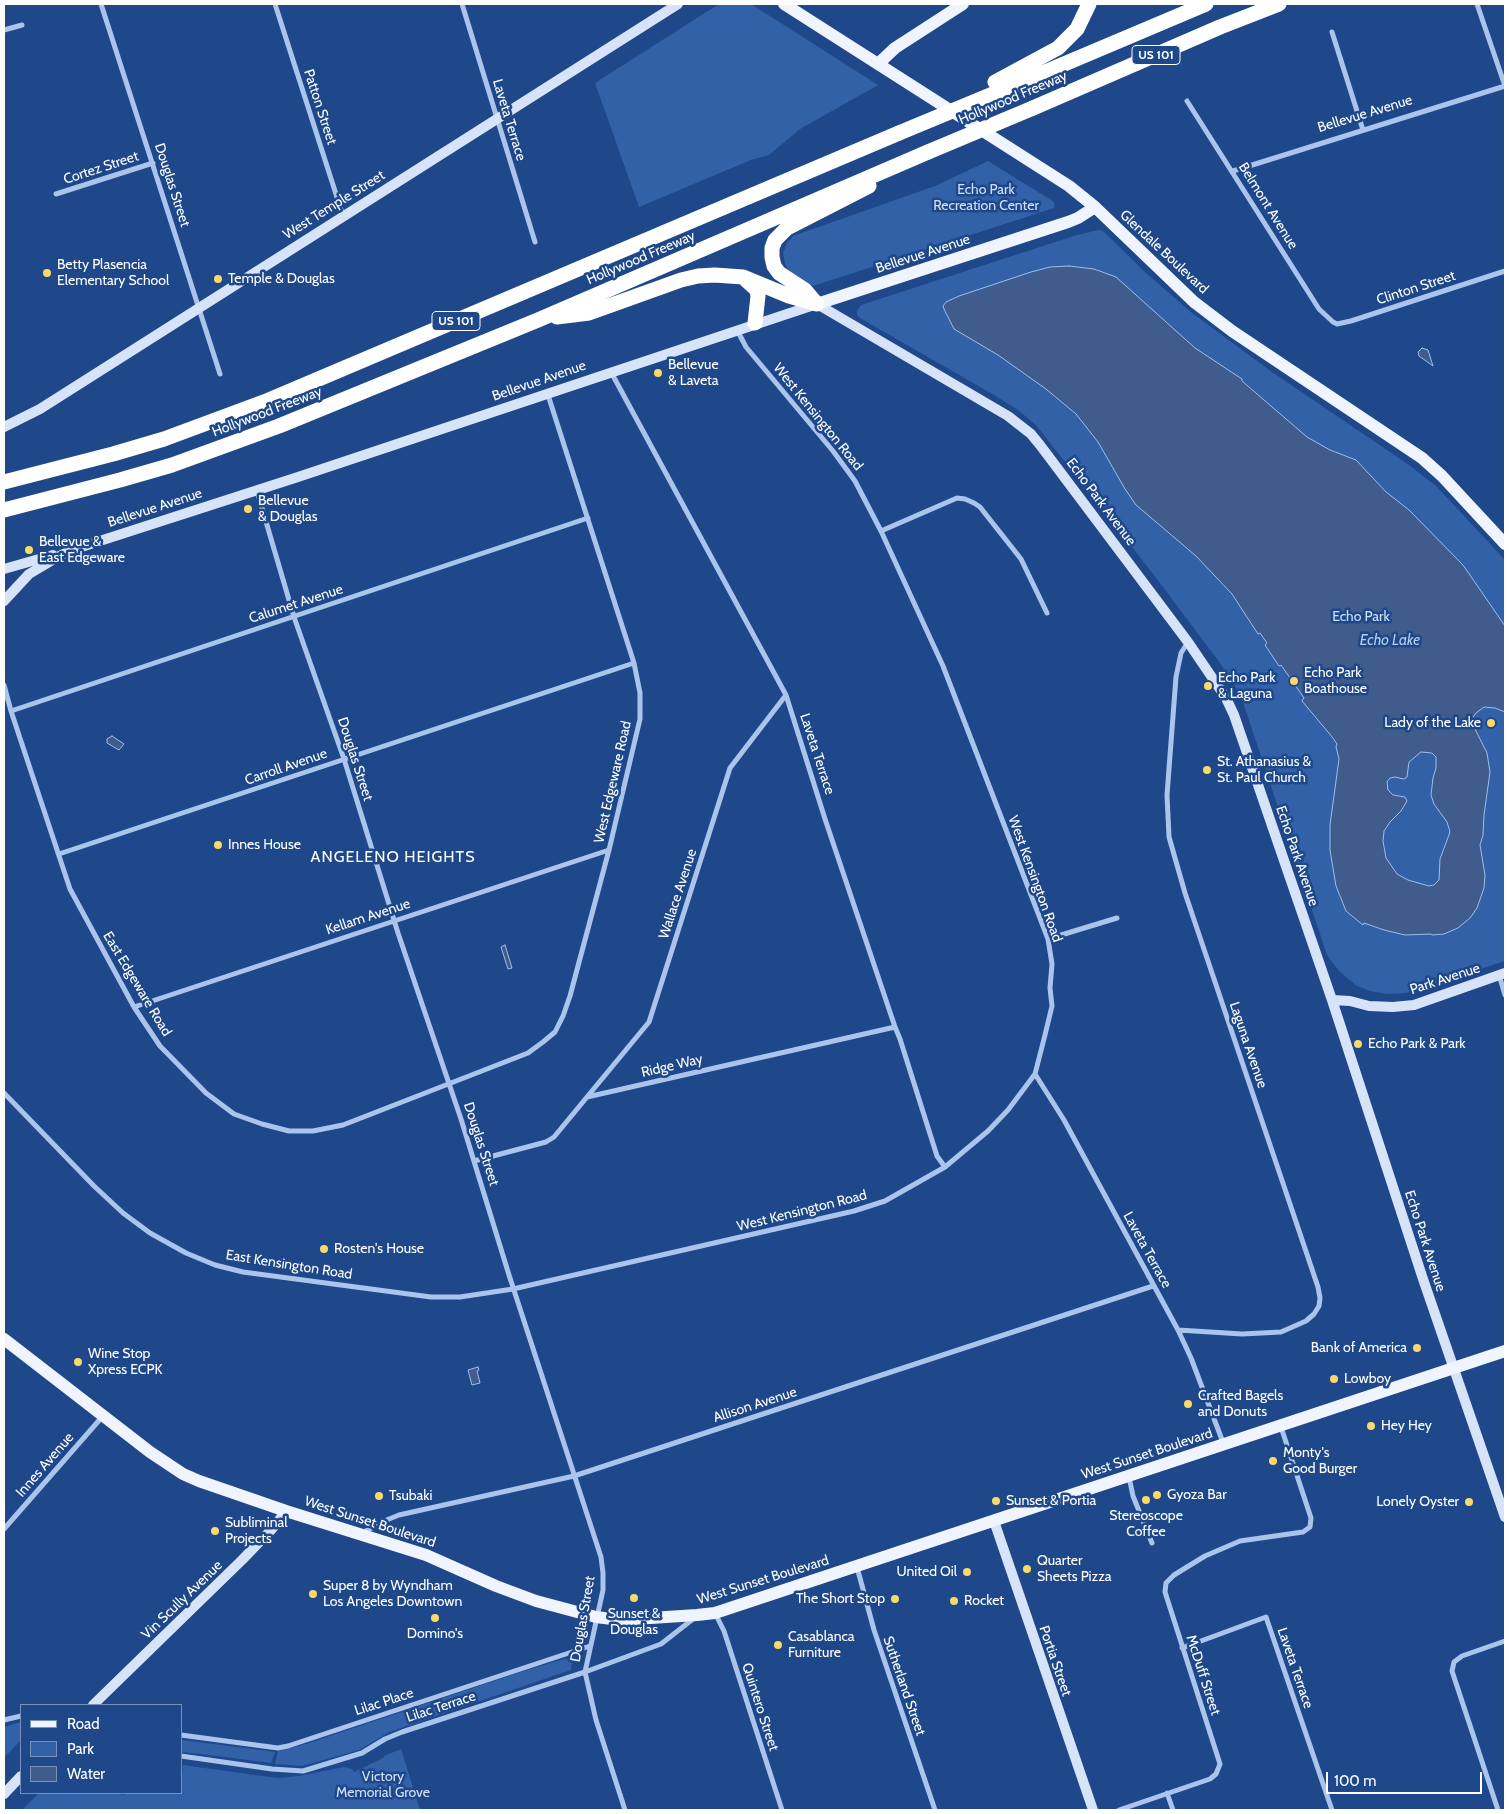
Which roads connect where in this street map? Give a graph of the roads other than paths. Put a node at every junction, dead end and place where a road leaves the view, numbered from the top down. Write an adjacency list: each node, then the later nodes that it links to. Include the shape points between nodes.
1 (101, 4): 21 (street, Douglas Street)
2 (276, 4): 25 (street, Patton Street)
3 (462, 4): 18 (street, Laveta Terrace)
4 (678, 4): 18 (street, West Temple Street)
5 (784, 4): 14 (main road, Glendale Boulevard)
6 (963, 4): 14 (main road, via 895,48)
7 (1089, 4): 15 (highway, via 1077,29 1058,48)
8 (1206, 4): 15 (highway, Hollywood Freeway / US 101)
9 (1279, 4): 20 (highway, Hollywood Freeway / US 101, bridge)
10 (1477, 4): 16 (street)
11 (22, 25): 12 (street)
12 (4, 30)
13 (1332, 32): 19 (street)
14 (879, 64): 24 (main road, Glendale Boulevard, via 1056,177)
15 (1000, 86): 39 (highway, Hollywood Freeway / US 101, bridge, via 899,133 269,400 155,442)
16 (1505, 86): 19 (street, Bellevue Avenue)
17 (1187, 101): 22 (street, Belmont Avenue)
18 (497, 119): 25 (street, West Temple Street); 26 (street, Laveta Terrace)
19 (1363, 130): 22 (street, Bellevue Avenue)
20 (928, 152): 29 (highway, via 787,228 775,240 772,248 774,266 805,290); 31 (highway, Hollywood Freeway / US 101)
21 (153, 163): 23 (street, Cortez Street); 30 (street, Douglas Street)
22 (1233, 171): 32 (street, Belmont Avenue, via 1319,309)
23 (56, 194)
24 (1095, 207): 29 (main road, Bellevue Avenue, via 1068,222); 44 (main road, Glendale Boulevard, via 1178,288 1217,319 1422,458)
25 (342, 216): 30 (street, West Temple Street)
26 (535, 242)
27 (1505, 272): 32 (street, Clinton Street, via 1351,321)
28 (743, 277): 29 (highway); 31 (highway, via 698,276 589,313); 33 (highway, via 757,290)
29 (817, 304): 33 (street, Bellevue Avenue); 50 (street, Echo Park Avenue, via 1008,416 1031,434)
30 (199, 307): 36 (street, Douglas Street); 38 (street, West Temple Street, via 40,408)
31 (538, 320): 41 (highway, Hollywood Freeway / US 101, via 279,426 181,462)
32 (1333, 322)
33 (755, 323): 34 (street, Bellevue Avenue)
34 (736, 330): 35 (street, Bellevue Avenue); 43 (street, West Kensington Road, via 746,347 855,481)
35 (612, 372): 37 (street, Bellevue Avenue); 53 (street, Laveta Terrace)
36 (220, 374)
37 (548, 394): 40 (street, Bellevue Avenue); 42 (street, West Edgeware Road)
38 (4, 427)
39 (4, 482)
40 (257, 491): 45 (street, Bellevue Avenue); 49 (street, Douglas Street)
41 (4, 510)
42 (588, 518): 49 (street, Calumet Avenue); 51 (street, West Edgeware Road)
43 (880, 531): 48 (street, via 957,498 974,503 1021,559); 60 (street, West Kensington Road, via 943,666)
44 (1505, 544)
45 (75, 549): 46 (street); 47 (street, Bellevue Avenue, via 29,574)
46 (4, 569)
47 (4, 601)
48 (1047, 613)
49 (294, 616): 54 (street, Calumet Avenue); 55 (street, Douglas Street)
50 (1188, 642): 63 (street, Echo Park Avenue, via 1218,684 1234,715); 74 (street, Laguna Avenue, via 1181,653 1176,677 1166,795 1169,837 1320,1298 1319,1306 1306,1321 1281,1332 1242,1334)
51 (634, 663): 55 (street, Carroll Avenue); 56 (street, West Edgeware Road, via 640,693 640,718)
52 (4, 685): 54 (street, East Edgeware Road)
53 (786, 695): 65 (street, Laveta Terrace); 69 (street, Wallace Avenue, via 730,768 649,1022)
54 (11, 711): 57 (street, East Edgeware Road)
55 (344, 759): 57 (street, Carroll Avenue); 59 (street, Douglas Street)
56 (609, 850): 59 (street, Kellam Avenue); 67 (street, West Edgeware Road, via 570,996 555,1032 528,1053)
57 (59, 854): 64 (street, East Edgeware Road, via 70,889)
58 (1117, 918): 60 (street)
59 (394, 921): 64 (street, Kellam Avenue); 67 (street, Douglas Street)
60 (1048, 939): 66 (street, West Kensington Road, via 1052,964 1052,1006)
61 (1502, 974): 62 (street); 63 (street, Park Avenue, via 1414,1005 1369,1006)
62 (1505, 995)
63 (1332, 1000): 77 (street, Echo Park Avenue)
64 (134, 1007): 67 (street, East Edgeware Road, via 160,1046 206,1093 234,1114 290,1131 342,1126)
65 (895, 1027): 69 (street, Ridge Way); 71 (street, Laveta Terrace, via 938,1156)
66 (1035, 1074): 71 (street, West Kensington Road, via 1008,1110); 72 (street, Laveta Terrace, via 1064,1120)
67 (449, 1084): 70 (street, Douglas Street)
68 (4, 1093): 73 (street, East Kensington Road, via 123,1213 172,1246 213,1264 243,1272 431,1297 460,1297)
69 (587, 1097): 70 (street, via 554,1138)
70 (474, 1161): 73 (street, Douglas Street)
71 (945, 1167): 73 (street, West Kensington Road, via 885,1201 854,1211)
72 (1153, 1286): 74 (street, Laveta Terrace); 81 (street, Allison Avenue)
73 (513, 1289): 81 (street, Douglas Street)
74 (1178, 1330): 80 (street, Laveta Terrace)
75 (4, 1339): 78 (main road, West Sunset Boulevard)
76 (1505, 1351): 77 (main road, West Sunset Boulevard)
77 (1453, 1368): 79 (main road, West Sunset Boulevard); 84 (street, Echo Park Avenue)
78 (103, 1416): 83 (main road, West Sunset Boulevard, via 183,1474); 86 (street, Innes Avenue)
79 (1280, 1426): 80 (main road, West Sunset Boulevard); 95 (street, McDuff Street, via 1310,1518 1310,1527 1303,1532 1240,1541 1205,1556 1174,1575 1166,1584 1165,1592)
80 (1224, 1445): 82 (main road, West Sunset Boulevard)
81 (574, 1476): 87 (street, Allison Avenue, via 399,1515); 92 (street, Douglas Street, via 602,1565 603,1590)
82 (1129, 1476): 85 (main road, West Sunset Boulevard); 88 (street, via 1133,1496)
83 (286, 1511): 87 (main road, West Sunset Boulevard); 97 (street, Vin Scully Avenue, via 242,1560)
84 (1505, 1517)
85 (994, 1521): 89 (main road, West Sunset Boulevard); 108 (street, Portia Street)
86 (4, 1529)
87 (362, 1533): 92 (main road, West Sunset Boulevard, via 426,1555 520,1596)
88 (1152, 1543)
89 (857, 1567): 90 (main road, West Sunset Boulevard); 107 (street, Sutherland Street, via 874,1630)
90 (714, 1612): 91 (main road, West Sunset Boulevard); 106 (street, Quintero Street, via 724,1631)
91 (697, 1615): 92 (main road, West Sunset Boulevard, via 620,1620); 96 (street, Lilac Terrace, via 661,1644)
92 (596, 1617): 94 (street, Douglas Street)
93 (1505, 1641): 112 (street, via 1462,1656 1454,1662 1452,1671)
94 (590, 1646): 96 (street, Douglas Street); 100 (street, Lilac Place, via 288,1746 278,1748)
95 (1182, 1648): 103 (street, McDuff Street, via 1220,1764 1210,1779); 111 (street, Laveta Terrace, via 1266,1617)
96 (585, 1672): 101 (street, Lilac Terrace, via 402,1732 362,1753 303,1771); 105 (street, Douglas Street, via 596,1720)
97 (94, 1704)
98 (20, 1716): 99 (street)
99 (4, 1720)
100 (182, 1735)
101 (182, 1756)
102 (20, 1777): 104 (street)
103 (1167, 1793): 109 (street); 110 (street)
104 (4, 1794)
105 (625, 1810)
106 (782, 1810)
107 (935, 1810)
108 (1093, 1810)
109 (1119, 1810)
110 (1173, 1810)
111 (1332, 1810)
112 (1498, 1810)

